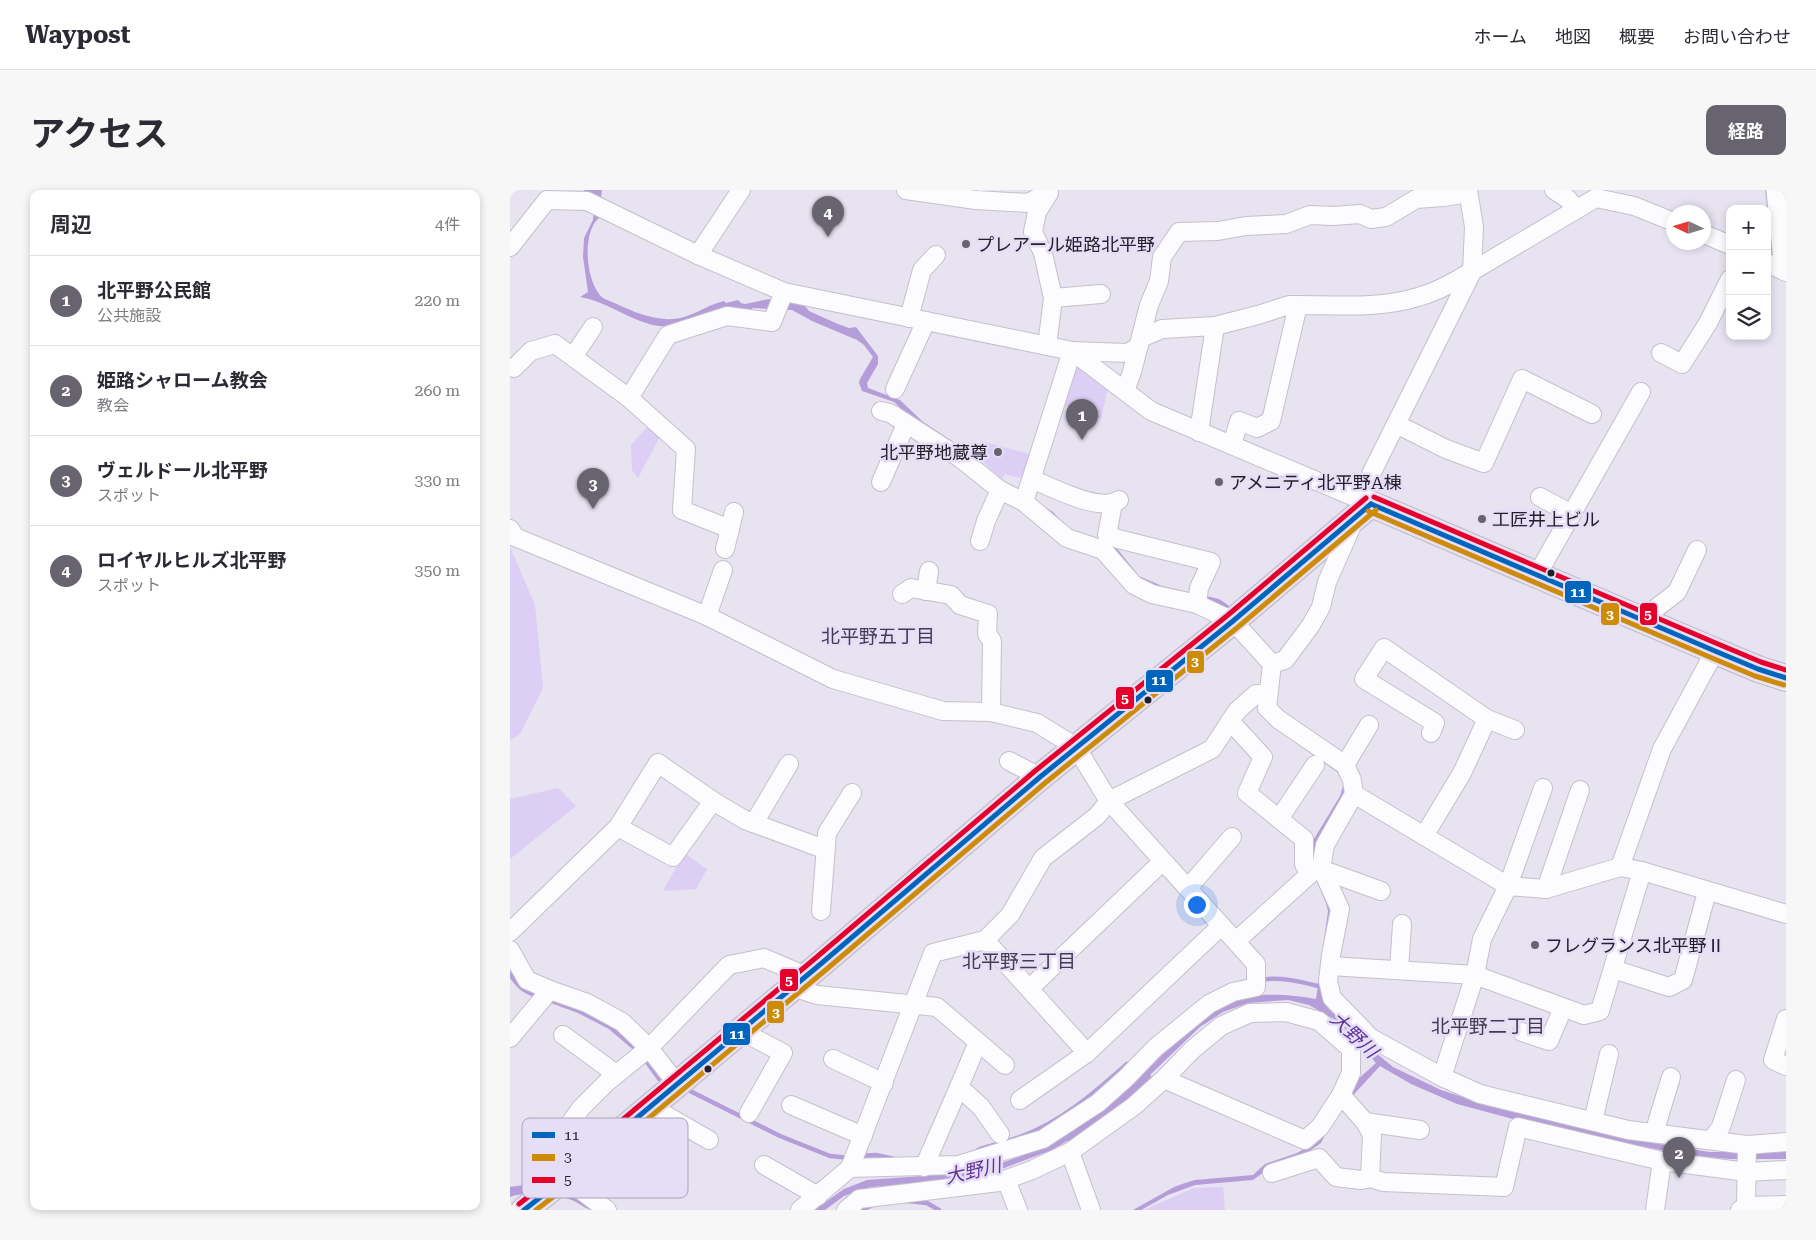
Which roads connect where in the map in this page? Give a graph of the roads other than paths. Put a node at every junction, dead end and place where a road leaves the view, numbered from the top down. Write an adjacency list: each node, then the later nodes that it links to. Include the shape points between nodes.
1 (741, 190): 13 (street)
2 (906, 190): 5 (street, via 976,200 1028,203)
3 (1554, 190): 8 (street, via 1568,199)
4 (1468, 191): 17 (street, via 1474,227); 27 (street, via 1416,199 1386,217 1371,219 1360,214 1310,216 1286,224 1179,232 1162,257 1159,282 1149,305)
5 (1049, 192): 22 (street, via 1037,212 1033,232 1043,253)
6 (1602, 195): 8 (street); 9 (street)
7 (1781, 196): 15 (street)
8 (1576, 210): 17 (street)
9 (1666, 219)
10 (1711, 237): 11 (street)
11 (1726, 243)
12 (510, 247): 13 (street, via 547,200 587,201)
13 (698, 255): 20 (street)
14 (936, 256): 24 (street, via 922,270)
15 (1786, 260)
16 (1771, 265): 18 (street)
17 (1472, 272): 23 (street, via 1417,298 1346,306); 40 (street)
18 (1786, 272)
19 (1726, 287): 30 (street, via 1708,324 1682,364)
20 (784, 292): 24 (street); 36 (street, via 772,322 727,316 668,335)
21 (1101, 294): 22 (street)
22 (1053, 298): 28 (street)
23 (1298, 305): 25 (street); 42 (street, via 1271,421 1257,428 1239,421)
24 (918, 319): 28 (street); 33 (street)
25 (1215, 326): 27 (street, via 1162,329); 41 (street)
26 (593, 327): 31 (street)
27 (1140, 342): 29 (street, via 1128,353); 34 (street)
28 (1047, 346): 29 (street)
29 (1072, 351): 34 (street); 45 (street)
30 (1661, 352)
31 (574, 357): 32 (street, via 555,344 532,351); 36 (street)
32 (514, 368)
33 (895, 389)
34 (1125, 391): 41 (street, via 1150,411)
35 (1641, 392): 48 (street)
36 (629, 398): 51 (street, via 686,449 682,510 732,521)
37 (881, 411): 39 (street)
38 (1592, 414): 40 (street, via 1522,379 1484,463 1446,449)
39 (906, 424): 43 (street); 44 (street, via 960,458)
40 (1396, 424): 47 (street)
41 (1199, 432): 42 (street)
42 (1232, 445): 47 (street)
43 (881, 482)
44 (1000, 490): 45 (street); 50 (street)
45 (1028, 491): 58 (street, via 1067,538 1103,550 1134,585 1152,594); 58 (street, via 1100,503 1116,502 1100,532 1211,562)
46 (1540, 497): 48 (street)
47 (1361, 507): 55 (street); 60 (street); 63 (street, via 1327,582 1321,607 1311,625)
48 (1572, 514): 55 (street)
49 (510, 529): 59 (street, via 515,537)
50 (980, 541)
51 (725, 549)
52 (1697, 550): 61 (street, via 1677,592 1655,609)
53 (723, 570): 59 (street)
54 (929, 570): 56 (street)
55 (1537, 575): 61 (street)
56 (926, 591): 57 (street, via 911,588); 66 (street, via 951,594 960,605 988,614 987,634 992,641)
57 (902, 594)
58 (1198, 596): 60 (street)
59 (707, 616): 66 (street, via 833,678 943,711)
60 (1238, 617): 63 (street); 72 (street)
61 (1646, 622): 62 (street)
62 (1715, 651): 64 (street); 91 (street, via 1662,749)
63 (1278, 662): 65 (street)
64 (1786, 678)
65 (1271, 707): 68 (street, via 1256,694); 76 (street)
66 (991, 712): 72 (street, via 1037,723)
67 (1487, 718): 70 (street); 71 (street, via 1469,697 1386,643 1364,678 1435,723); 87 (street, via 1462,773)
68 (1230, 721): 83 (street, via 1212,749); 84 (street, via 1263,757 1247,793)
69 (1369, 725): 76 (street)
70 (1515, 730)
71 (1430, 733)
72 (1076, 747): 77 (street); 83 (street)
73 (1009, 761): 77 (street)
74 (789, 764): 85 (street)
75 (1315, 765): 84 (street)
76 (1345, 765): 81 (street)
77 (1040, 777): 111 (street)
78 (1543, 788): 94 (street)
79 (1580, 790): 96 (street)
80 (852, 794): 89 (street, via 826,833)
81 (1354, 794): 87 (street); 92 (street, via 1325,845)
82 (714, 801): 85 (street); 86 (street, via 673,857); 86 (street, via 658,762)
83 (1109, 802): 90 (street); 104 (street, via 1097,816 1043,858 1010,915)
84 (1279, 819): 105 (street, via 1304,839 1304,864 1310,874)
85 (754, 823): 89 (street)
86 (618, 827): 103 (street)
87 (1424, 836): 94 (street)
88 (1232, 838): 95 (street)
89 (824, 849): 99 (street)
90 (1162, 862): 95 (street); 112 (street)
91 (1620, 867): 93 (street); 96 (street)
92 (1323, 870): 97 (street); 107 (street, via 1340,909)
93 (1642, 871): 98 (street); 108 (street)
94 (1508, 886): 96 (street); 110 (street, via 1482,940)
95 (1188, 888): 102 (street)
96 (1546, 889)
97 (1381, 891)
98 (1707, 892): 100 (street); 108 (street, via 1683,980 1669,987)
99 (820, 911)
100 (1786, 914)
101 (1402, 924): 109 (street)
102 (1221, 926): 105 (street); 125 (street)
103 (510, 932)
104 (985, 940): 112 (street); 114 (street, via 933,953)
105 (1236, 941): 160 (street, via 1256,964 1256,987 1233,992 1209,1004 1155,1048 1098,1104 1043,1139 958,1165)
106 (510, 950): 113 (street, via 527,980)
107 (1330, 966): 109 (street); 121 (street, via 1328,981 1332,998)
108 (1613, 968): 115 (street, via 1600,1011 1584,1015)
109 (1399, 970): 110 (street)
110 (1475, 975): 115 (street); 131 (street)
111 (799, 982): 114 (street, via 817,995); 117 (street); 123 (street, via 764,958 730,965)
112 (1030, 988): 125 (street)
113 (550, 990): 120 (street); 123 (street, via 587,1002 622,1022)
114 (913, 1005): 122 (street, via 937,1007); 135 (street)
115 (1562, 1008): 119 (street, via 1549,1041)
116 (1786, 1019): 129 (street, via 1773,1060)
117 (741, 1031): 136 (street); 142 (street, via 783,1053)
118 (563, 1035): 130 (street)
119 (1525, 1037)
120 (510, 1038)
121 (1371, 1038): 124 (street); 131 (street)
122 (978, 1042): 128 (street); 137 (street)
123 (649, 1048): 130 (street); 136 (street)
124 (1351, 1049): 133 (street, via 1319,1021 1286,1012 1250,1012 1221,1026); 139 (street, via 1352,1074)
125 (1087, 1053): 138 (street)
126 (1609, 1054): 146 (street)
127 (833, 1059): 135 (street)
128 (1006, 1065)
129 (1786, 1066)
130 (616, 1074): 143 (street)
131 (1442, 1077): 146 (street, via 1480,1094)
132 (1671, 1077): 150 (street)
133 (1164, 1079): 139 (street, via 1305,1140); 157 (street, via 1134,1106)
134 (1736, 1080): 154 (street, via 1721,1127)
135 (884, 1083): 152 (street)
136 (678, 1084): 141 (street)
137 (958, 1087): 151 (street, via 981,1107); 160 (street)
138 (1020, 1100)
139 (1345, 1100): 147 (street)
140 (791, 1105): 152 (street)
141 (650, 1106): 144 (street); 145 (street)
142 (749, 1114)
143 (575, 1118)
144 (636, 1118)
145 (671, 1118)
146 (1593, 1121): 150 (street)
147 (1365, 1122): 149 (street); 165 (street, via 1372,1135)
148 (688, 1128): 153 (street)
149 (1420, 1130)
150 (1654, 1133): 154 (street)
151 (1000, 1134)
152 (864, 1136): 161 (street)
153 (709, 1140)
154 (1711, 1140): 156 (street)
155 (1786, 1142): 156 (street)
156 (1747, 1145): 163 (street)
157 (1070, 1152): 166 (street); 177 (street)
158 (1662, 1161): 163 (street); 165 (street, via 1518,1127 1504,1187 1383,1182); 178 (street)
159 (764, 1165): 167 (street)
160 (924, 1167): 161 (street)
161 (850, 1168): 167 (street)
162 (1786, 1170): 163 (street)
163 (1747, 1172): 171 (street)
164 (1272, 1173): 165 (street, via 1319,1158 1336,1177)
165 (1370, 1178)
166 (1006, 1180): 175 (street, via 859,1199); 176 (street)
167 (818, 1196): 174 (street)
168 (544, 1198): 172 (street)
169 (591, 1198): 173 (street)
170 (1786, 1205): 171 (street)
171 (1743, 1208)
172 (533, 1209)
173 (607, 1210)
174 (800, 1210)
175 (846, 1210)
176 (1018, 1210)
177 (1091, 1210)
178 (1656, 1210)

